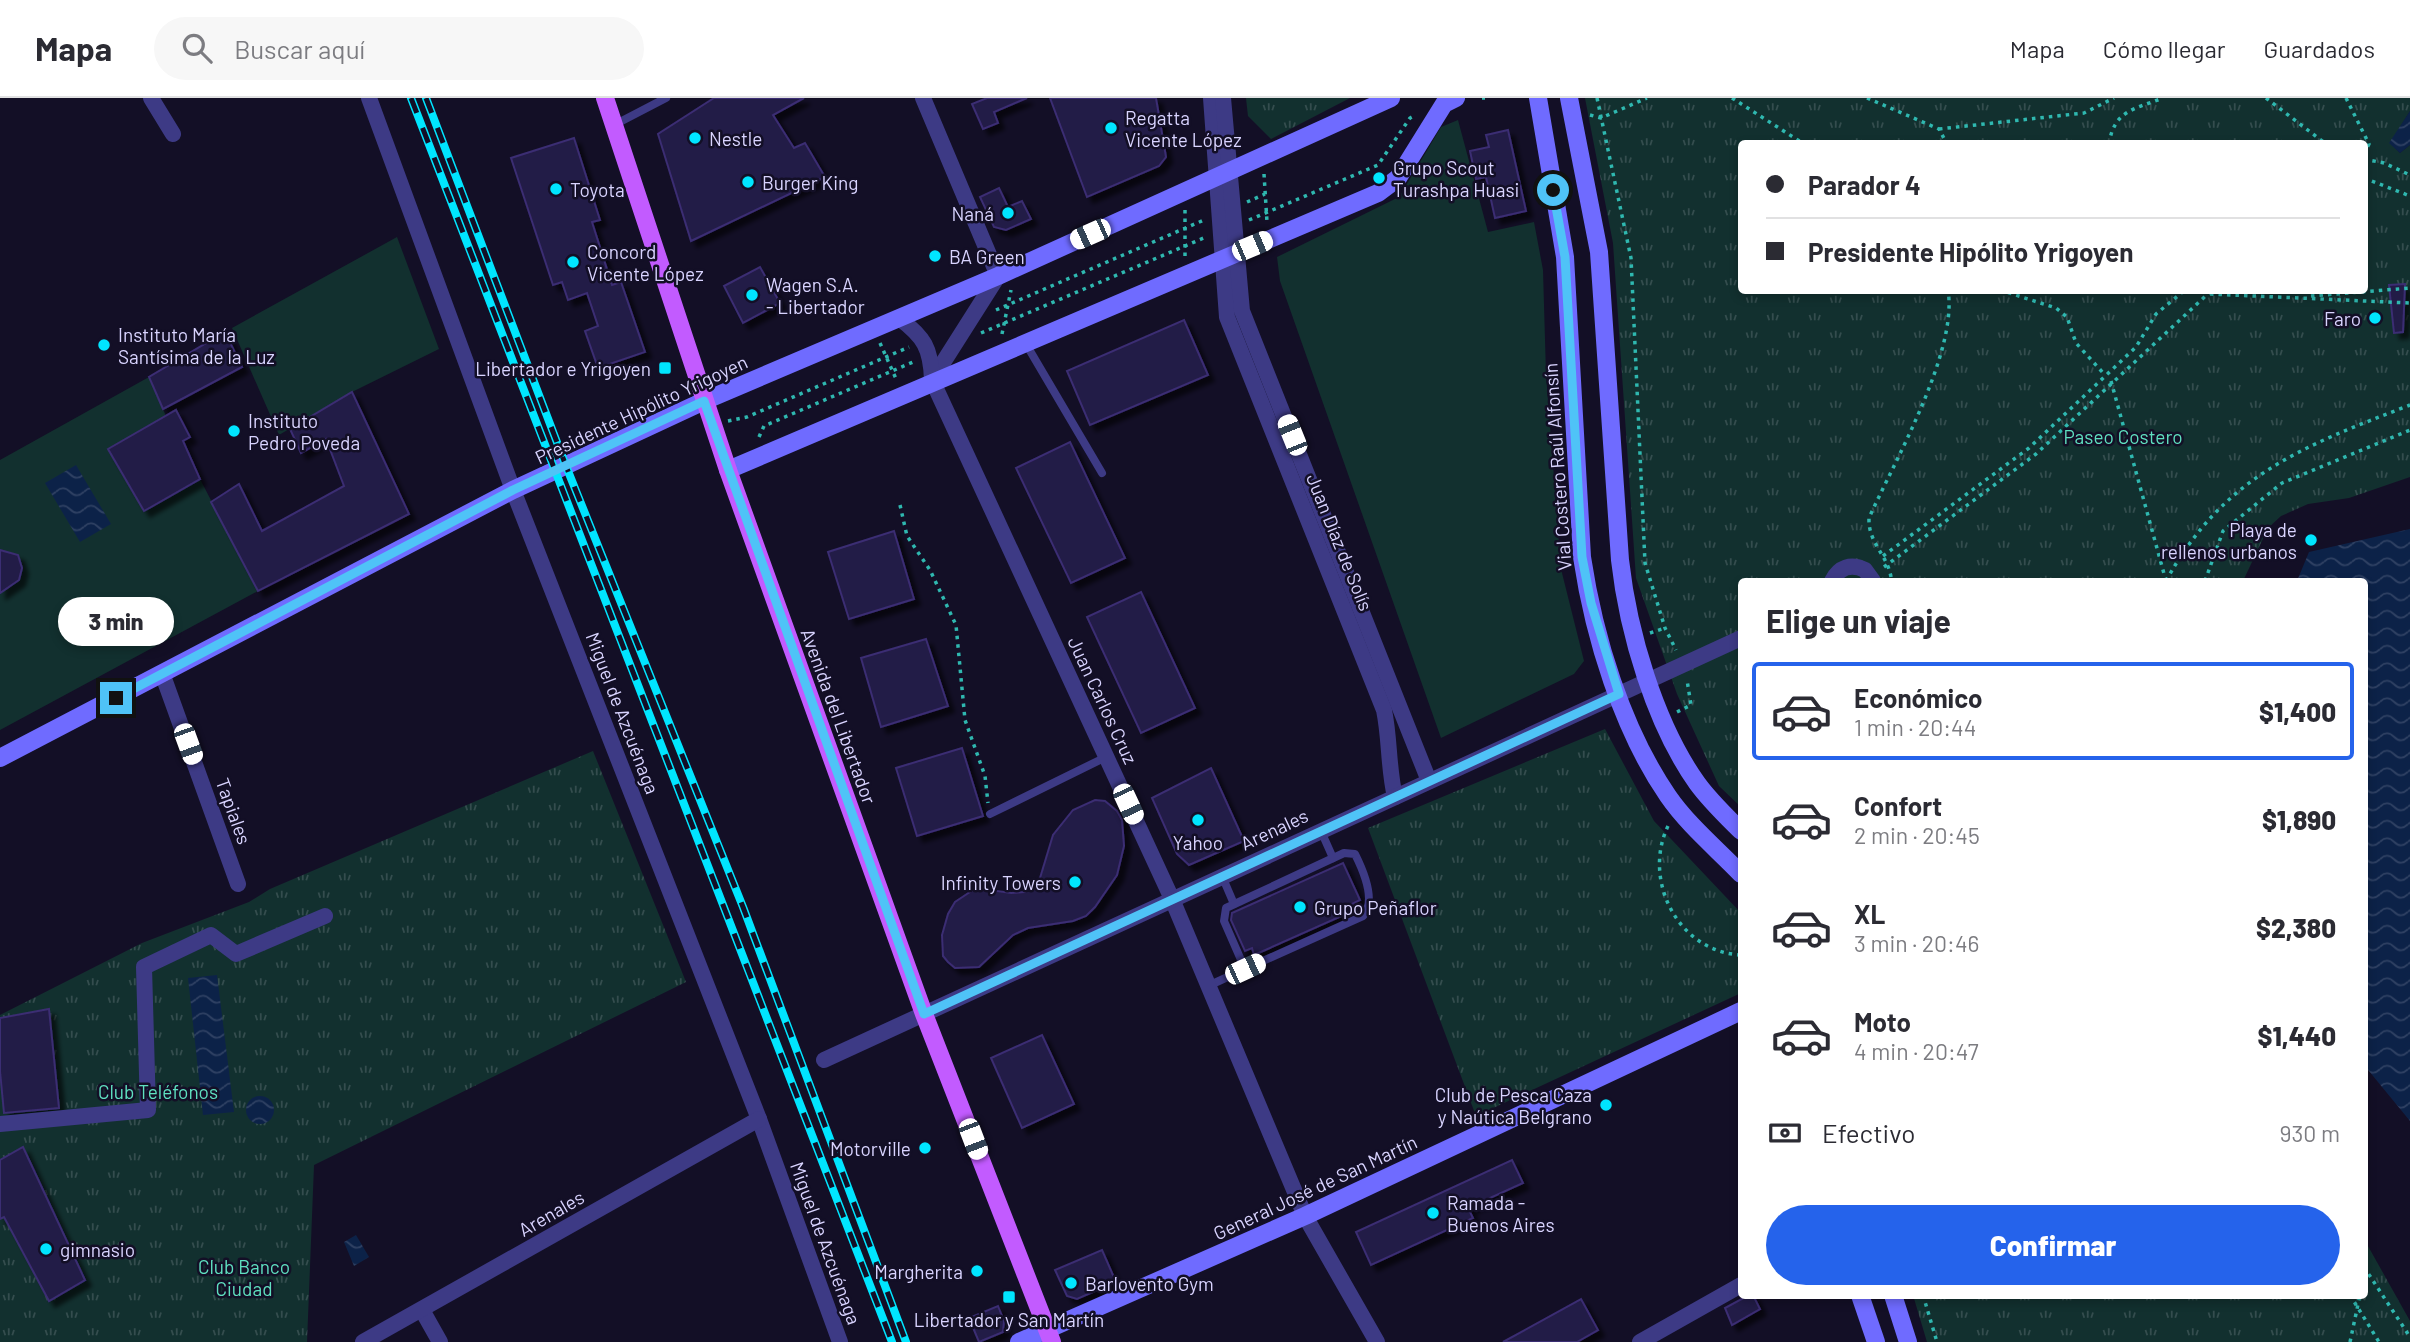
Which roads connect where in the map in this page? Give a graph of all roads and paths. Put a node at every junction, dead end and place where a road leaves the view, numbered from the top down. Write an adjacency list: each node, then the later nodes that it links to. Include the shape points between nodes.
1 (151, 98): 23 (street)
2 (369, 98): 72 (street, Miguel de Azcuénaga)
3 (605, 98): 21 (main road, Avenida del Libertador)
4 (666, 98): 21 (lane)
5 (923, 98): 42 (street)
6 (1211, 98): 31 (street, Juan Díaz de Solís)
7 (1223, 98): 31 (street, Juan Díaz de Solís)
8 (1391, 98): 29 (street, Presidente Hipólito Yrigoyen)
9 (1538, 98): 86 (street, Vial Costero Raúl Alfonsín, via 1565,257 1582,557)
10 (1597, 98): 20 (path)
11 (1647, 98): 20 (path)
12 (1732, 98): 24 (path)
13 (1867, 98): 22 (path)
14 (2114, 98): 22 (path, via 2084,113)
15 (2163, 98): 26 (path, via 2123,114 2114,122)
16 (2266, 98): 27 (path)
17 (2346, 98): 28 (path)
18 (1450, 101): 36 (path, via 1410,118 1378,165); 38 (street, via 1398,178 1378,193)
19 (1570, 104): 20 (path); 85 (street, via 1599,251 1622,581)
20 (1601, 118): 83 (path, via 1631,258 1645,563 1665,628)
21 (614, 125): 66 (main road, Avenida del Libertador)
22 (1938, 129): 25 (path)
23 (173, 134)
24 (1798, 140)
25 (1945, 140)
26 (2110, 140)
27 (2321, 140)
28 (2367, 140)
29 (1264, 154): 31 (street, Presidente Hipólito Yrigoyen); 36 (path)
30 (2368, 160): 32 (path)
31 (1224, 172): 34 (street, Presidente Hipólito Yrigoyen); 37 (street, Juan Díaz de Solís)
32 (2410, 175)
33 (2368, 180): 35 (path)
34 (1185, 190): 39 (path); 41 (street, Presidente Hipólito Yrigoyen)
35 (2410, 196)
36 (1266, 213): 37 (path); 38 (path)
37 (1228, 228): 39 (path); 40 (street, Juan Díaz de Solís)
38 (1267, 240): 40 (street)
39 (1185, 246): 43 (path); 55 (path)
40 (1230, 257): 43 (street); 90 (street, Juan Díaz de Solís, via 1242,312); 91 (street, Juan Díaz de Solís, via 1227,317 1384,710)
41 (1018, 267): 42 (street, Presidente Hipólito Yrigoyen); 55 (path)
42 (998, 275): 54 (street, Presidente Hipólito Yrigoyen); 58 (street)
43 (1186, 276): 57 (street)
44 (2410, 288): 45 (path)
45 (2368, 292)
46 (1949, 294): 74 (path, via 1951,307 1936,372 1869,518 1868,533)
47 (2012, 294): 62 (path, via 2056,308 2067,317 2076,343)
48 (2180, 294): 62 (path, via 2156,314 2136,346)
49 (2208, 294): 64 (path)
50 (2242, 294): 52 (path)
51 (2347, 294): 52 (path)
52 (2305, 298): 53 (path)
53 (2410, 303)
54 (899, 318): 56 (street, Presidente Hipólito Yrigoyen); 60 (street, via 917,331)
55 (1004, 323): 58 (path); 59 (path)
56 (874, 328): 61 (path); 66 (street, Presidente Hipólito Yrigoyen)
57 (1025, 342): 59 (street); 71 (lane)
58 (956, 344): 63 (street)
59 (998, 353): 63 (street)
60 (931, 355): 61 (path); 63 (street, Juan Carlos Cruz)
61 (893, 371): 65 (path); 69 (path, via 764,426)
62 (2105, 375): 74 (path, via 2029,448)
63 (932, 380): 65 (street); 88 (street, Juan Carlos Cruz)
64 (2111, 381): 75 (path, via 2036,454); 79 (path)
65 (904, 393): 69 (street)
66 (704, 401): 70 (main road, Avenida del Libertador); 72 (street, Presidente Hipólito Yrigoyen)
67 (2410, 405): 80 (path, via 2280,460 2199,528)
68 (2410, 430): 81 (path, via 2282,483 2223,531)
69 (748, 461): 70 (street)
70 (728, 470): 107 (main road, Avenida del Libertador)
71 (1102, 473)
72 (513, 490): 84 (street, Presidente Hipólito Yrigoyen); 109 (street, Miguel de Azcuénaga)
73 (900, 505): 93 (path, via 907,536 930,570 956,625 965,720 985,776)
74 (1883, 556): 75 (path)
75 (1889, 564): 78 (path)
76 (1834, 578): 77 (street, via 1849,566 1865,570)
77 (1871, 578)
78 (1891, 578)
79 (2165, 578)
80 (2168, 578)
81 (2206, 578)
82 (1738, 639): 83 (street, Arenales)
83 (1684, 664): 85 (street, Arenales); 87 (path, via 1692,705)
84 (162, 673): 89 (street, Presidente Hipólito Yrigoyen); 99 (street, Tapiales)
85 (1648, 680): 86 (street, Arenales); 87 (street)
86 (1619, 694): 90 (street, Arenales); 92 (street, Vial Costero Raúl Alfonsín, via 1648,762)
87 (1664, 719): 94 (street, via 1698,784)
88 (1106, 757): 93 (lane); 100 (street, Juan Carlos Cruz)
89 (0, 758)
90 (1429, 780): 91 (street, Arenales)
91 (1395, 796): 95 (street, Arenales)
92 (1678, 809): 97 (street, Vial Costero Raúl Alfonsín); 103 (path, via 1666,828 1660,851 1662,892 1684,928 1714,949)
93 (990, 814)
94 (1738, 828)
95 (1321, 831): 96 (lane); 98 (street, Arenales)
96 (1333, 858): 101 (lane); 104 (lane, via 1355,854 1370,901 1366,912)
97 (1738, 871)
98 (1222, 876): 100 (street, Arenales); 101 (lane)
99 (238, 884)
100 (1172, 900): 105 (street, Juan Carlos Cruz); 107 (street, Arenales)
101 (1234, 904): 104 (lane, via 1226,908 1224,921)
102 (325, 916): 110 (street, via 236,954 211,935 144,967 148,1110)
103 (1738, 955)
104 (1245, 969): 105 (lane)
105 (1208, 986): 111 (street, Juan Carlos Cruz)
106 (1738, 1012): 111 (street, General José de San Martín)
107 (924, 1014): 108 (street, Arenales); 121 (main road, Avenida del Libertador)
108 (824, 1060)
109 (759, 1119): 120 (street, Arenales); 125 (street, Miguel de Azcuénaga)
110 (0, 1124)
111 (1305, 1216): 121 (street, General José de San Martín); 127 (street, Juan Carlos Cruz)
112 (2368, 1274): 122 (path)
113 (1738, 1287): 128 (street)
114 (1861, 1299): 129 (street)
115 (1894, 1299): 130 (street)
116 (1924, 1299): 131 (path)
117 (2352, 1299): 119 (path)
118 (2359, 1299): 119 (path)
119 (2358, 1308): 132 (path); 133 (path)
120 (422, 1310): 123 (street, Arenales); 124 (street)
121 (1050, 1336): 126 (street, General José de San Martín)
122 (2410, 1337)
123 (363, 1342)
124 (440, 1342)
125 (840, 1342)
126 (1019, 1342)
127 (1377, 1342)
128 (1640, 1342)
129 (1876, 1342)
130 (1908, 1342)
131 (1937, 1342)
132 (2350, 1342)
133 (2379, 1342)

